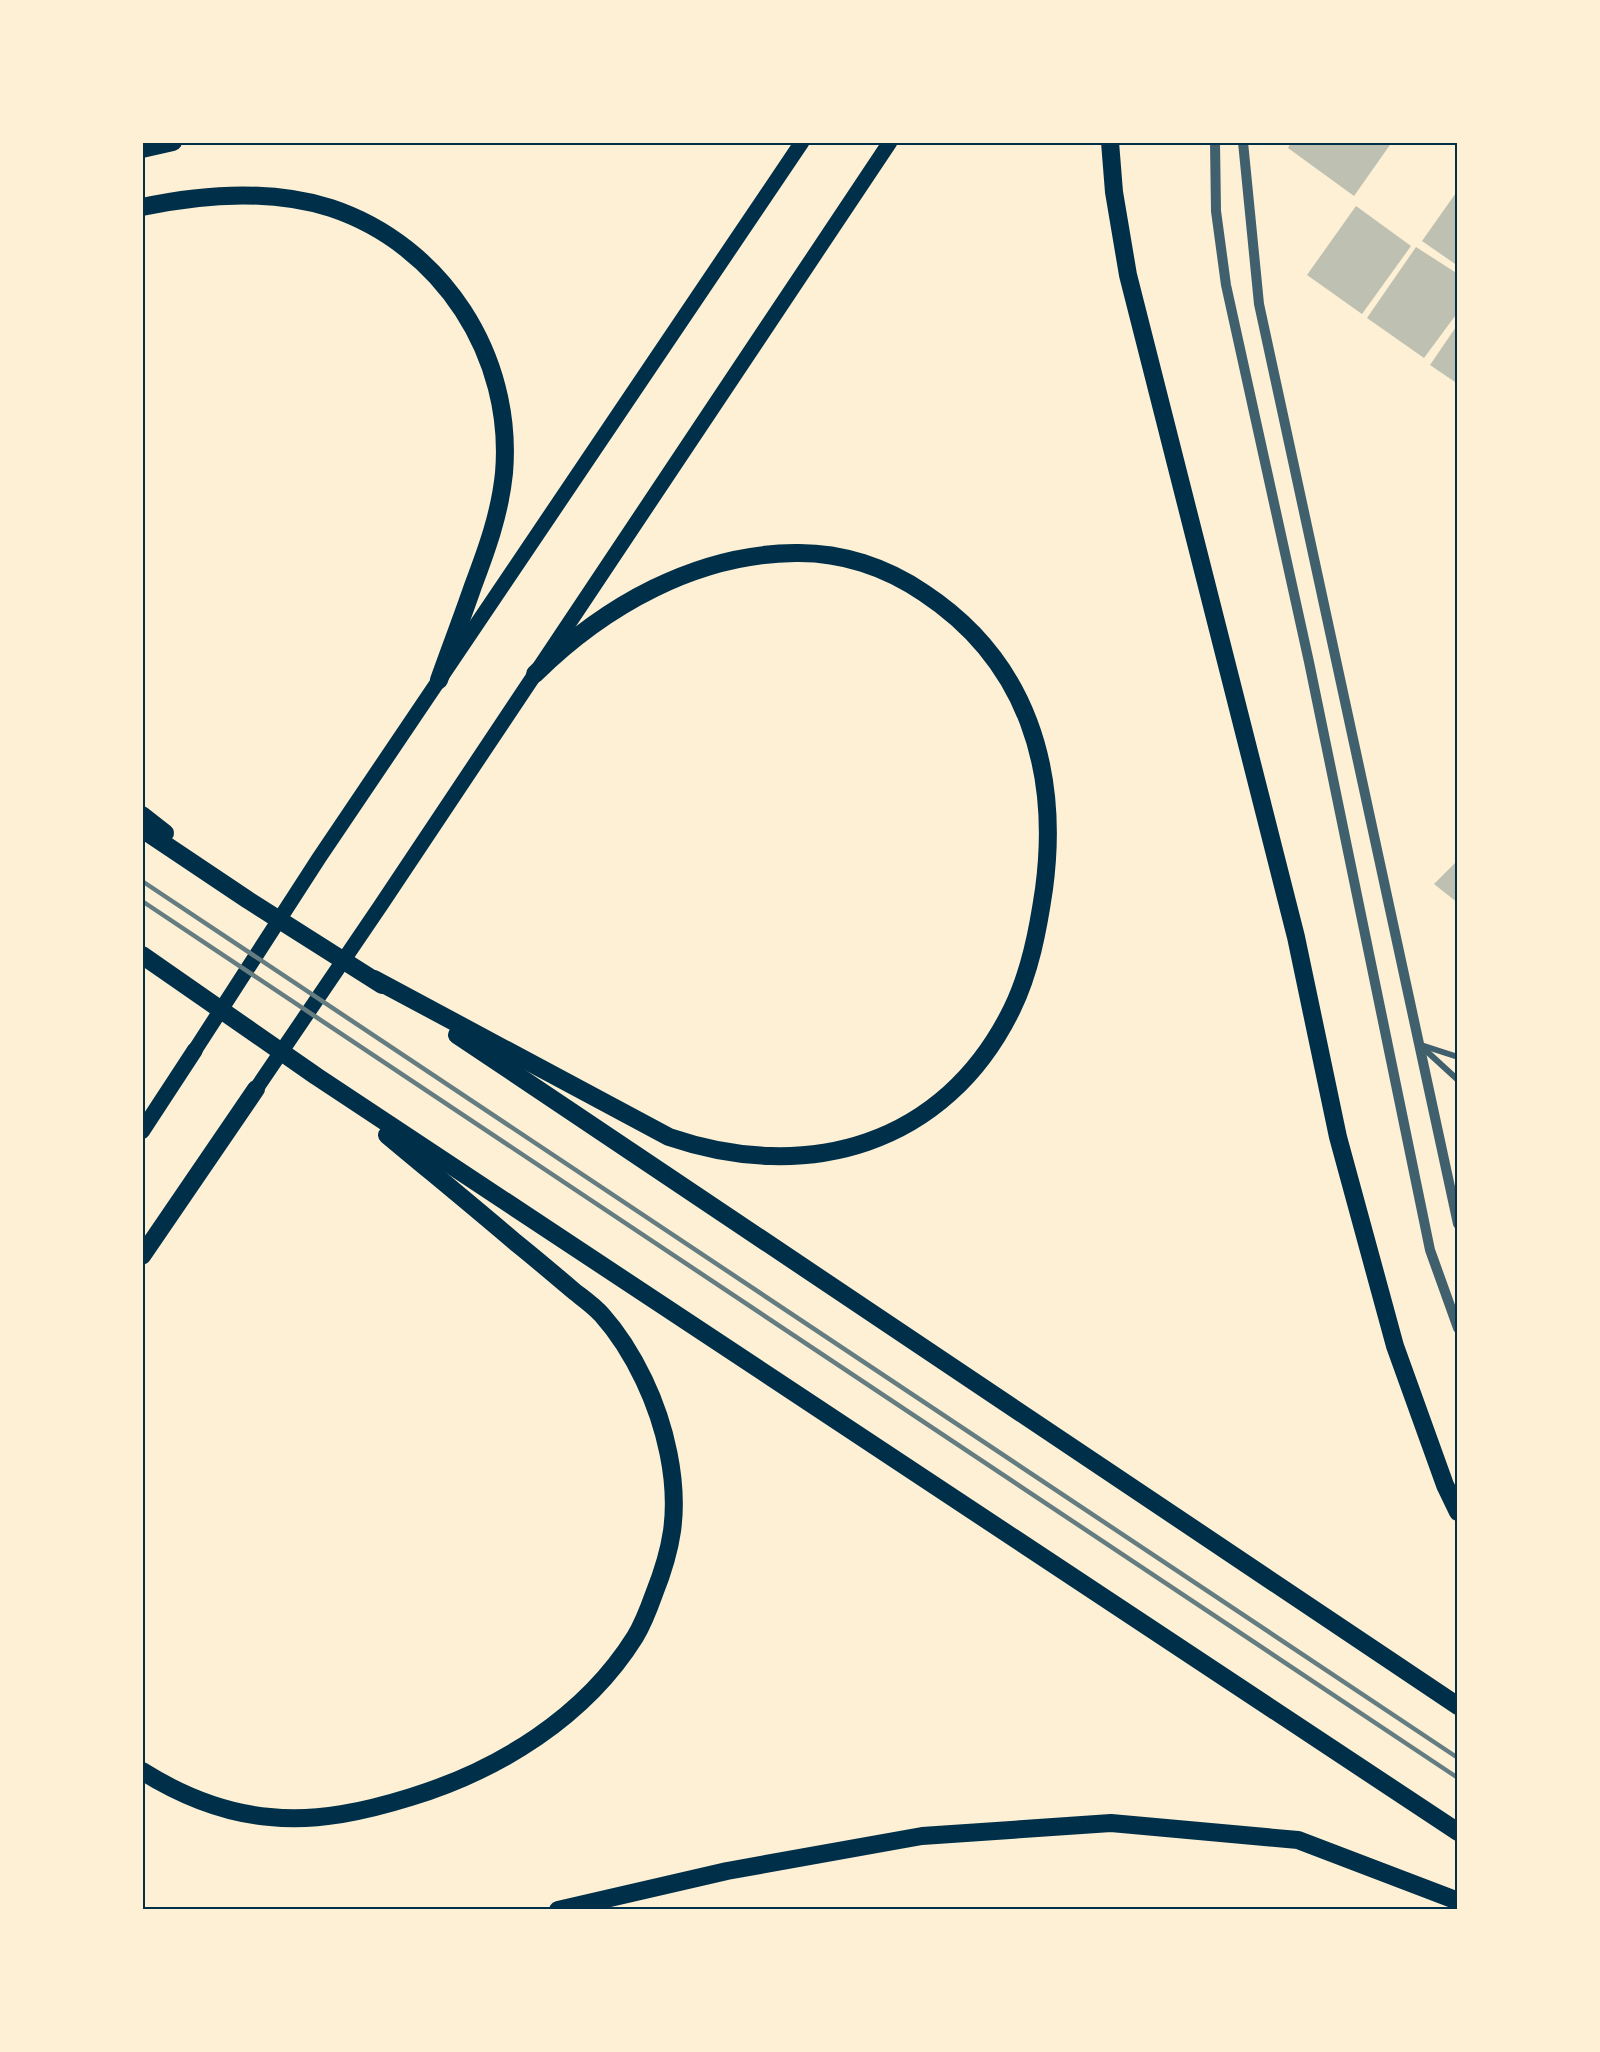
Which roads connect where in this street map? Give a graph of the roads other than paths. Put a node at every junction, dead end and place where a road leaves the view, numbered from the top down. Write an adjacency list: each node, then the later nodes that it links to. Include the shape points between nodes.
1 (173, 142): 7 (highway)
2 (802, 142): 10 (main road)
3 (890, 142): 9 (main road)
4 (1110, 142): 28 (highway, via 1115,202 1128,275 1296,937 1338,1137 1395,1346)
5 (1215, 142): 27 (street, via 1216,211 1226,285 1307,651 1430,1250)
6 (1243, 142): 18 (street, via 1259,304)
7 (142, 149)
8 (142, 207): 10 (highway, via 234,196 266,197 329,208 372,226 404,246 442,280 469,318 497,387 504,434 504,471 490,544)
9 (536, 674): 16 (highway, via 581,633 632,599 687,574 751,557 806,552 851,559 893,575 937,601 975,635 1005,672 1033,732 1044,784 1047,846 1041,907 1022,984 1001,1028 956,1086 898,1129 832,1152 758,1156 669,1137); 23 (main road)
10 (439, 680): 19 (main road)
11 (142, 815): 13 (highway)
12 (142, 829): 13 (highway)
13 (248, 900): 16 (highway)
14 (142, 956): 17 (highway)
15 (142, 962): 17 (highway)
16 (374, 979): 29 (highway)
17 (180, 981): 21 (highway)
18 (1419, 1045): 20 (street); 22 (street); 25 (street)
19 (195, 1050): 24 (highway)
20 (1458, 1057)
21 (316, 1076): 30 (highway, via 601,1313 617,1334 655,1406 668,1455 673,1504 666,1557 648,1611 615,1665 541,1734 461,1780 360,1811 325,1817 272,1818 219,1808); 31 (highway)
22 (1458, 1080)
23 (256, 1089): 26 (highway)
24 (142, 1131)
25 (1458, 1224)
26 (142, 1256)
27 (1458, 1328)
28 (1458, 1512)
29 (1458, 1706)
30 (142, 1771)
31 (1458, 1832)
32 (1458, 1901): 33 (highway, via 1298,1840 1110,1823 922,1836 727,1871)
33 (558, 1910)

